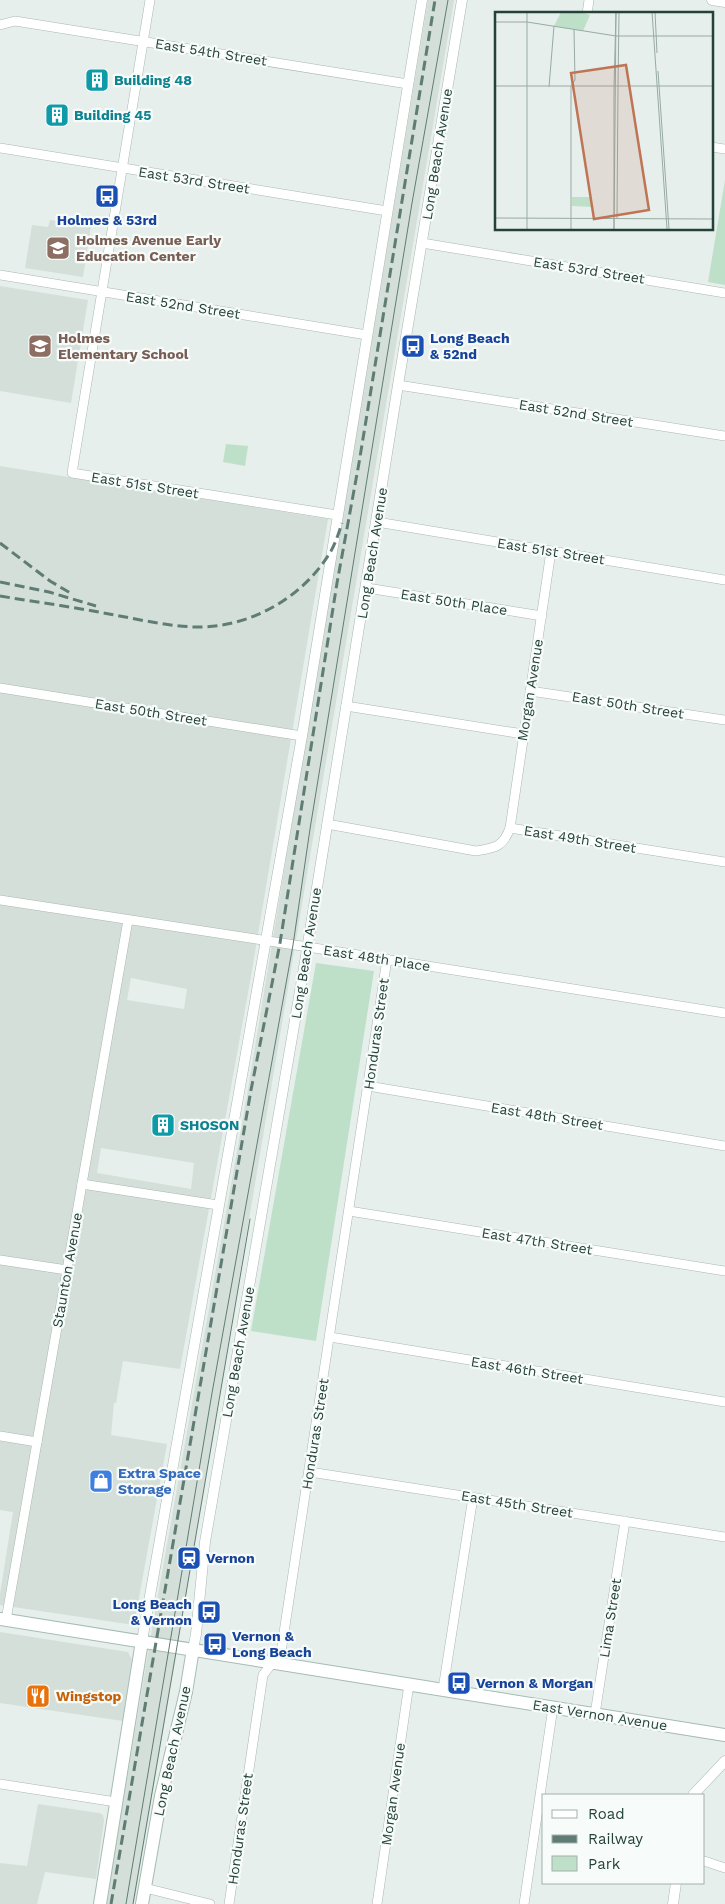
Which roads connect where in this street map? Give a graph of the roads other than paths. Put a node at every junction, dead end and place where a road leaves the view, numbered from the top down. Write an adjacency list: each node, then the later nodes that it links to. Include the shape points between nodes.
1 (150, 0): 7 (street)
2 (422, 0): 8 (street)
3 (462, 0): 14 (street, Long Beach Avenue)
4 (712, 0): 5 (street)
5 (725, 2)
6 (0, 25): 7 (street, East 54th Street, via 15,21)
7 (144, 41): 8 (street, East 54th Street); 12 (street)
8 (408, 84): 13 (street)
9 (712, 147): 11 (street)
10 (0, 148): 12 (street, East 53rd Street)
11 (725, 149)
12 (123, 169): 13 (street, East 53rd Street); 16 (street)
13 (387, 211): 18 (street)
14 (422, 243): 17 (street, East 53rd Street); 19 (street, Long Beach Avenue)
15 (0, 275): 16 (street, East 52nd Street)
16 (103, 292): 18 (street, East 52nd Street); 21 (street, East 51st Street, via 72,473)
17 (725, 293)
18 (367, 335): 21 (street)
19 (398, 385): 20 (street, East 52nd Street); 22 (street, Long Beach Avenue)
20 (725, 436)
21 (337, 515): 32 (street)
22 (377, 522): 23 (street, East 51st Street); 25 (street, Long Beach Avenue)
23 (551, 551): 24 (street, East 51st Street); 26 (street, Morgan Avenue)
24 (725, 580)
25 (367, 588): 26 (street, East 50th Place); 29 (street, Long Beach Avenue)
26 (542, 616): 28 (street, Morgan Avenue)
27 (0, 688): 32 (street, East 50th Street)
28 (530, 690): 30 (street, East 50th Street); 31 (street, Morgan Avenue)
29 (346, 706): 31 (street); 33 (street, Long Beach Avenue)
30 (725, 720)
31 (523, 734): 34 (street, Morgan Avenue)
32 (302, 736): 38 (street)
33 (327, 824): 34 (street, East 49th Street, via 476,851 495,848 506,840); 39 (street, Long Beach Avenue)
34 (510, 828): 35 (street, East 49th Street)
35 (725, 862)
36 (0, 900): 37 (street, East 48th Place)
37 (128, 920): 38 (street, East 48th Place); 44 (street, Staunton Avenue)
38 (266, 941): 39 (street, East 48th Place); 45 (street)
39 (308, 947): 40 (street, East 48th Place); 60 (street, Long Beach Avenue, via 205,1542)
40 (387, 959): 41 (street, East 48th Place); 42 (street, Honduras Street)
41 (725, 1012)
42 (368, 1086): 43 (street, East 48th Street); 46 (street, Honduras Street)
43 (725, 1146)
44 (82, 1184): 45 (street); 48 (street, Staunton Avenue)
45 (218, 1206): 59 (street)
46 (349, 1211): 49 (street, East 47th Street); 50 (street, Honduras Street)
47 (0, 1260): 48 (street)
48 (67, 1270): 53 (street, Staunton Avenue)
49 (725, 1271)
50 (330, 1337): 51 (street, East 46th Street); 54 (street, Honduras Street)
51 (725, 1402)
52 (0, 1436): 53 (street)
53 (37, 1442): 58 (street, Staunton Avenue)
54 (310, 1472): 55 (street, East 45th Street); 61 (street, Honduras Street, via 281,1652)
55 (473, 1497): 56 (street, East 45th Street); 63 (street)
56 (626, 1521): 57 (street, East 45th Street); 65 (street, Lima Street)
57 (725, 1537)
58 (3, 1619): 59 (main road, East Vernon Avenue)
59 (142, 1641): 60 (main road, East Vernon Avenue); 70 (main road)
60 (193, 1649): 61 (main road, East Vernon Avenue); 74 (main road, Long Beach Avenue)
61 (274, 1662): 62 (main road, East Vernon Avenue); 78 (street, Honduras Street, via 263,1675)
62 (409, 1684): 63 (main road, East Vernon Avenue); 79 (street, Morgan Avenue)
63 (443, 1689): 64 (main road, East Vernon Avenue)
64 (553, 1707): 65 (main road, East Vernon Avenue); 80 (street)
65 (595, 1714): 66 (main road, East Vernon Avenue)
66 (725, 1736)
67 (725, 1761): 69 (street)
68 (0, 1784): 70 (street)
69 (694, 1794)
70 (116, 1802): 75 (main road)
71 (705, 1861): 72 (street)
72 (725, 1868)
73 (676, 1884): 81 (street)
74 (145, 1888): 76 (main road, Long Beach Avenue); 77 (street)
75 (100, 1904)
76 (142, 1904)
77 (210, 1904)
78 (229, 1904)
79 (377, 1904)
80 (524, 1904)
81 (673, 1904)

